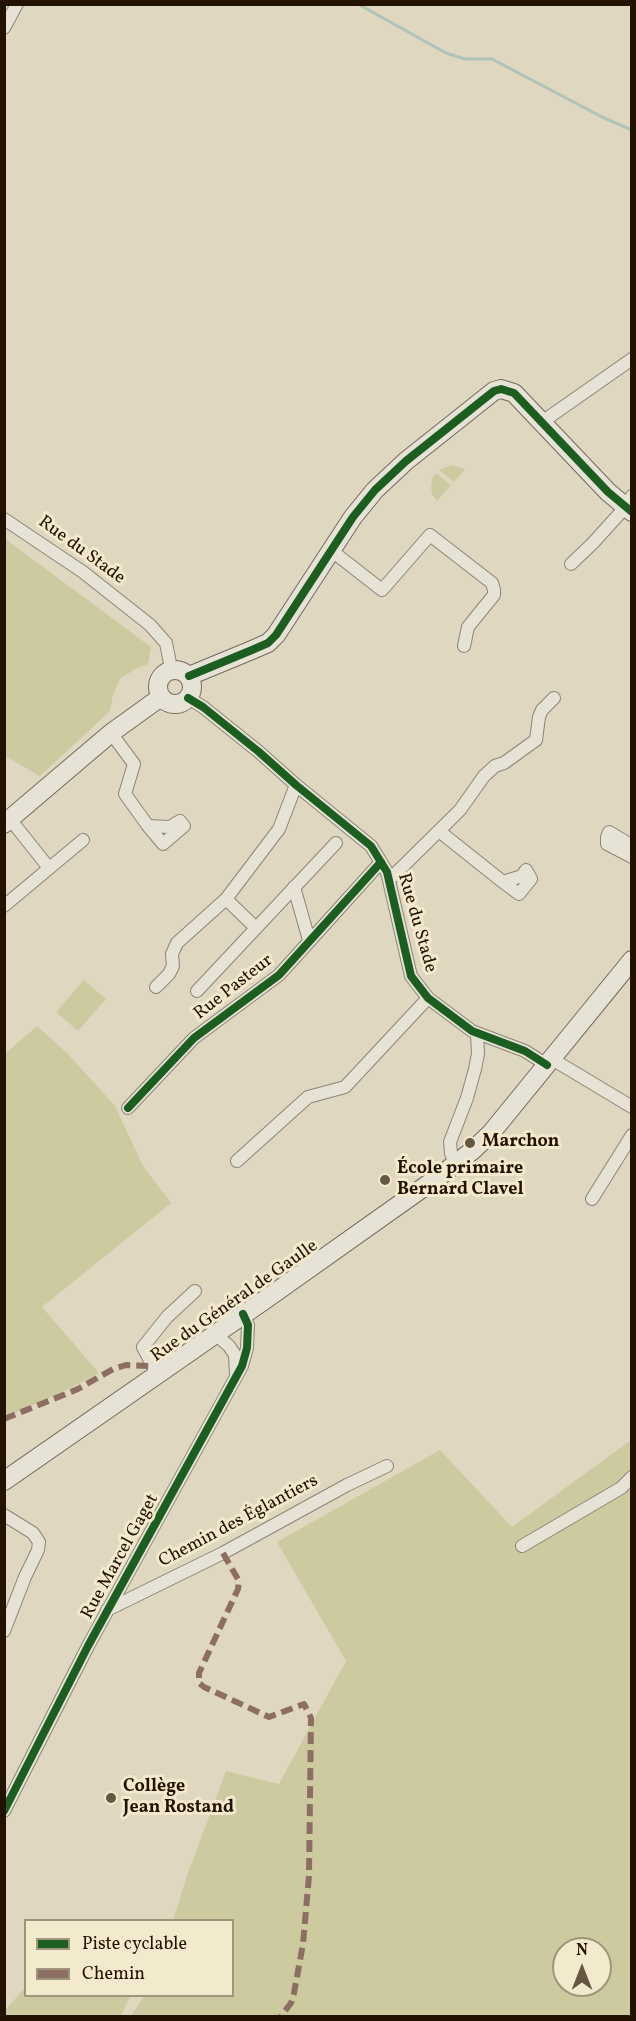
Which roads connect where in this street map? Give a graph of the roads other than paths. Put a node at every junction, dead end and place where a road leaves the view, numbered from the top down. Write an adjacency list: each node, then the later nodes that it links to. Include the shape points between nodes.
1 (16, 4): 2 (street)
2 (4, 28)
3 (632, 359): 4 (street)
4 (542, 422): 5 (street, via 608,492); 7 (street, via 514,393 494,391 375,490)
5 (629, 505): 8 (street)
6 (4, 519): 10 (street, Rue du Stade, via 83,572 150,625 166,643)
7 (332, 551): 9 (street, via 382,590 430,535 492,583 494,595 468,627); 11 (street, via 268,643)
8 (571, 564)
9 (464, 646)
10 (168, 671): 11 (street, via 175,669); 12 (street, via 158,683)
11 (189, 676): 13 (street, via 192,684)
12 (161, 697): 13 (street, via 174,704); 15 (street)
13 (188, 698): 16 (street, Rue du Stade)
14 (554, 699): 19 (street, via 542,710 536,740 484,776)
15 (111, 733): 17 (street); 18 (street, via 134,764 125,795)
16 (296, 785): 22 (street, Rue du Stade, via 371,846); 27 (street, via 279,829)
17 (7, 822): 23 (street)
18 (148, 826)
19 (439, 831): 24 (street); 25 (street)
20 (83, 840): 23 (street)
21 (336, 843): 26 (street)
22 (381, 862): 24 (street, Rue du Stade); 30 (street, Rue Pasteur)
23 (49, 868): 28 (street)
24 (389, 880): 34 (street, Rue du Stade, via 411,976)
25 (503, 882)
26 (294, 887): 29 (street); 30 (street)
27 (226, 899): 29 (street); 32 (street, via 177,943 172,954 173,966)
28 (4, 906)
29 (255, 927): 33 (street)
30 (309, 940): 38 (street, Rue Pasteur, via 279,975 194,1038)
31 (632, 960): 36 (street, Rue du Général de Gaulle)
32 (156, 987)
33 (197, 991)
34 (428, 998): 35 (street, Rue du Stade); 40 (street, via 345,1087 308,1097)
35 (477, 1033): 36 (street, Rue du Stade); 41 (street, via 478,1054 471,1085 450,1142)
36 (549, 1062): 37 (street, Rue du Stade); 41 (street, Rue du Général de Gaulle, via 485,1139)
37 (632, 1107)
38 (128, 1108)
39 (632, 1135): 42 (street)
40 (237, 1161)
41 (455, 1165): 44 (street, Rue du Général de Gaulle)
42 (592, 1199)
43 (195, 1291): 46 (street, via 166,1317 142,1347)
44 (243, 1314): 45 (street, Rue du Général de Gaulle); 47 (street, Rue Marcel Gaget, via 248,1325 247,1348)
45 (215, 1334): 46 (street, Rue du Général de Gaulle); 47 (street, via 235,1355)
46 (158, 1374): 50 (street, Rue du Général de Gaulle)
47 (237, 1376): 53 (street, Rue Marcel Gaget)
48 (387, 1466): 53 (street, Chemin des Églantiers)
49 (632, 1477): 52 (street, via 621,1488)
50 (4, 1481)
51 (4, 1515): 54 (street, via 33,1533 39,1542)
52 (522, 1545)
53 (107, 1610): 55 (street, Rue Marcel Gaget)
54 (4, 1631)
55 (4, 1811)

